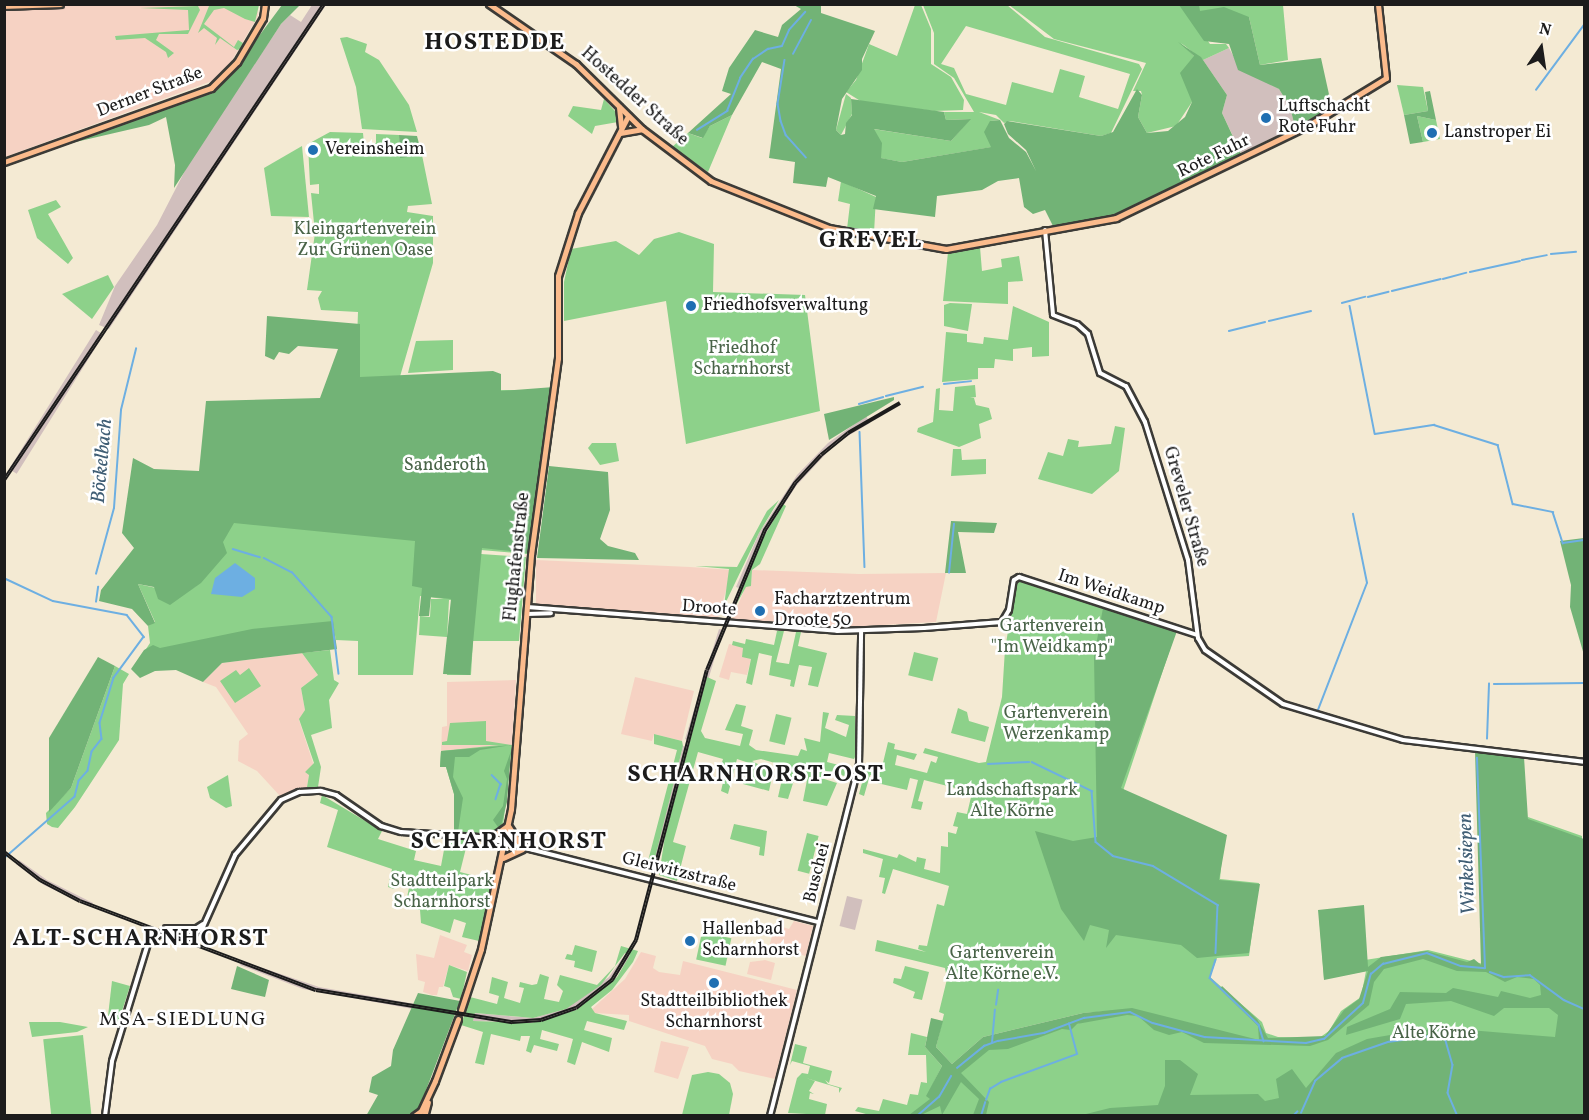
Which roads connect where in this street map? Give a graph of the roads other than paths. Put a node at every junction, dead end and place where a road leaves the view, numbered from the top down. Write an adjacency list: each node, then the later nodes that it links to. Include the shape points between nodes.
1 (60, 4): 5 (main road)
2 (265, 4): 10 (main road, Derner Straße, via 263,18 224,78 158,110)
3 (489, 4): 6 (main road, Hostedder Straße, via 576,64)
4 (1378, 4): 11 (main road, Rote Fuhr, via 1387,67 1384,80 1286,137 1150,204 1101,222)
5 (4, 6)
6 (619, 107): 7 (main road, Hostedder Straße); 9 (main road)
7 (628, 116): 8 (main road, Hostedder Straße); 9 (main road, Flughafenstraße)
8 (642, 129): 9 (main road); 11 (main road, Hostedder Straße, via 711,181 829,228 946,249)
9 (620, 131): 13 (main road, Flughafenstraße, via 578,213 558,276 557,372)
10 (4, 162)
11 (1044, 229): 15 (street, Greveler Straße, via 1053,315 1085,330 1092,340 1100,373 1122,382 1143,417 1188,560)
12 (1016, 578): 14 (street, Droote, via 1005,620); 15 (street, Im Weidkamp)
13 (527, 610): 14 (street, Droote); 17 (main road, Flughafenstraße)
14 (861, 632): 23 (street, Buschei, via 859,765)
15 (1197, 635): 16 (street, via 1209,653 1288,706 1423,744)
16 (1584, 762)
17 (508, 825): 19 (main road); 20 (main road, Flughafenstraße); 21 (main road)
18 (482, 837): 19 (street, Gleiwitzstraße); 20 (street, Gleiwitzstraße); 24 (street, Gleiwitzstraße, via 400,832 370,820 336,795 317,790 295,793 275,805 242,844 219,884)
19 (492, 837): 20 (street, Gleiwitzstraße)
20 (506, 843): 21 (street, Gleiwitzstraße); 22 (main road, Flughafenstraße)
21 (521, 846): 22 (main road); 23 (street, Gleiwitzstraße)
22 (502, 860): 26 (main road, Flughafenstraße, via 481,949)
23 (818, 922): 31 (street, Buschei)
24 (204, 923): 25 (street, via 196,928); 29 (street, via 188,938 153,936 146,946 115,1047)
25 (166, 928)
26 (461, 1010)
27 (458, 1019): 28 (main road)
28 (424, 1113): 30 (main road)
29 (105, 1116)
30 (414, 1116)
31 (770, 1116)

